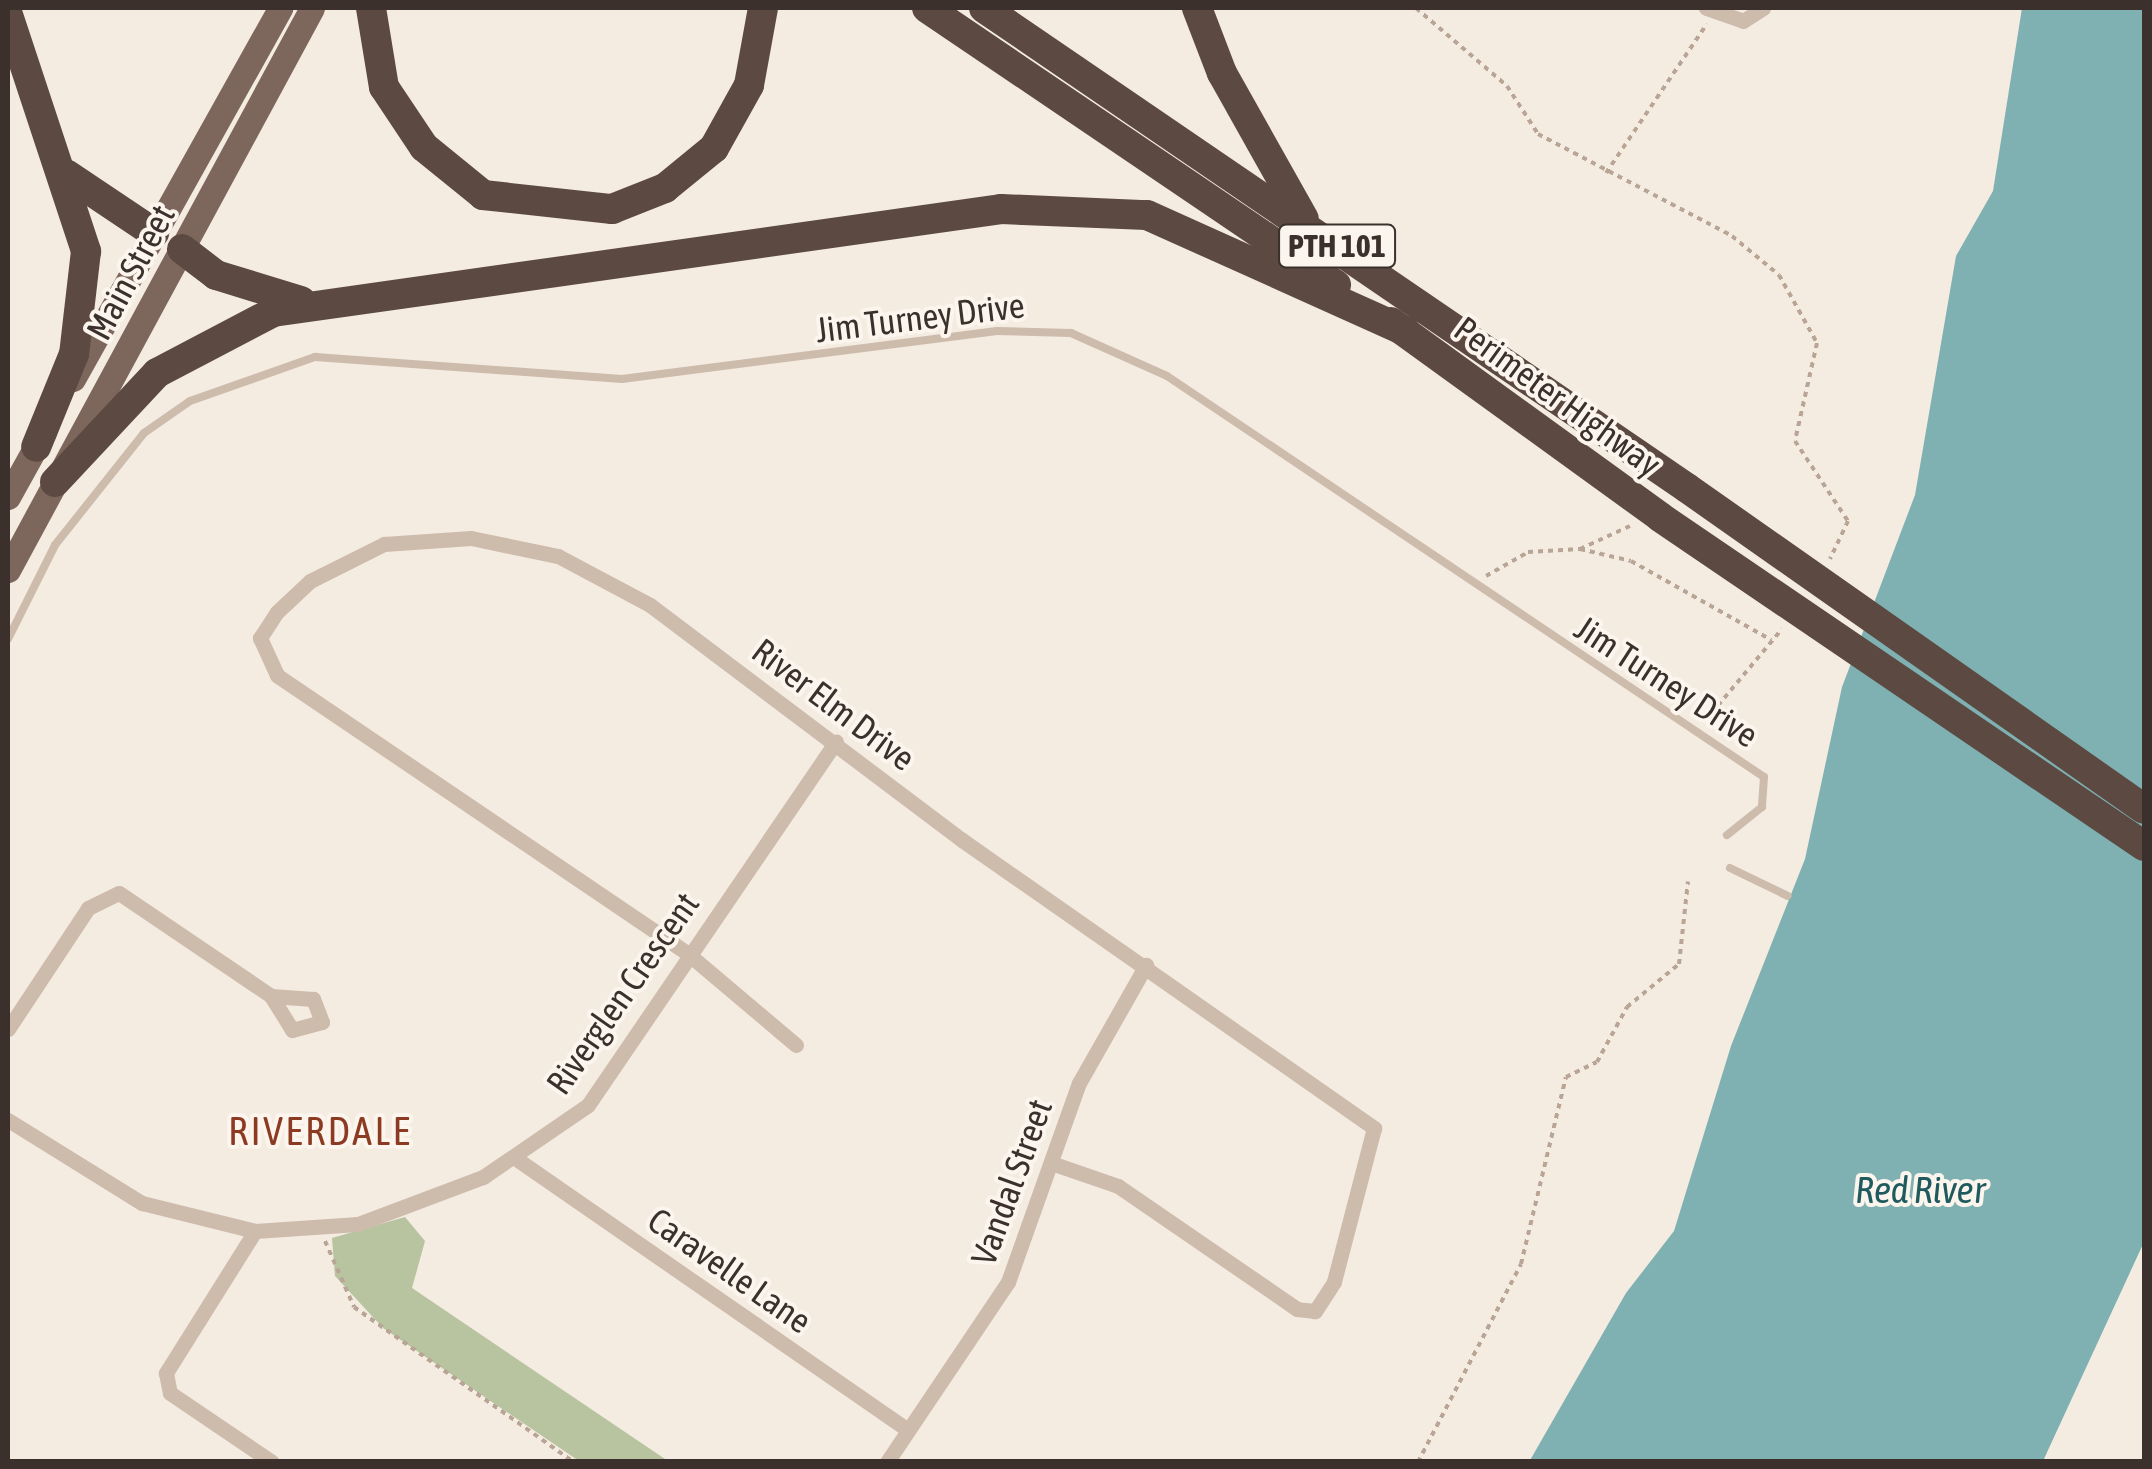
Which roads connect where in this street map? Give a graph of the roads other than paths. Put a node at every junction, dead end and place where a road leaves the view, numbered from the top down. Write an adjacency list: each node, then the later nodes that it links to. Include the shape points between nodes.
1 (280, 8): 13 (main road, Main Street)
2 (312, 8): 14 (main road, Main Street)
3 (371, 8): 4 (highway, via 384,88 424,147 484,196 612,209 665,188 714,148 748,85)
4 (763, 8)
5 (926, 8): 16 (highway, Perimeter Highway / PTH 101)
6 (984, 8): 12 (highway, Perimeter Highway / PTH 101)
7 (1197, 8): 12 (highway, via 1222,73)
8 (1764, 8): 9 (street, via 1743,21)
9 (1710, 10)
10 (8, 15): 11 (highway)
11 (64, 172): 13 (highway); 17 (highway, via 82,226 85,304)
12 (1308, 226): 23 (highway, Perimeter Highway / PTH 101, bridge)
13 (154, 233): 17 (main road, Main Street)
14 (182, 249): 15 (highway, via 253,290); 18 (main road, Main Street)
15 (316, 303): 16 (highway, via 1001,209 1147,215); 18 (highway, via 248,320 185,353 116,410)
16 (1405, 332): 25 (highway, Perimeter Highway / PTH 101, bridge, via 1647,520)
17 (36, 447): 19 (main road, Main Street)
18 (55, 482): 20 (main road, Main Street)
19 (8, 496)
20 (8, 570)
21 (8, 639): 24 (lane, Jim Turney Drive, via 97,482 144,434 242,378 315,356 386,356 622,379 1034,330 1121,348 1764,778 1762,807)
22 (836, 741): 28 (street, Riverglen Crescent); 28 (street, River Elm Drive, via 650,605 558,556 514,545 384,544 310,581 277,612 260,638 277,675); 29 (street, River Elm Drive)
23 (2144, 809)
24 (1727, 835)
25 (2144, 846)
26 (1730, 868): 27 (lane)
27 (1788, 896)
28 (688, 953): 32 (street); 34 (street, Riverglen Crescent, via 588,1105)
29 (1146, 966): 35 (street, Vandal Street, via 1079,1082); 35 (street, River Elm Drive, via 1374,1128 1334,1282 1315,1310 1297,1309 1118,1186)
30 (271, 996): 31 (street, via 119,893 88,908)
31 (8, 1029)
32 (796, 1045)
33 (8, 1120): 36 (street, Riverglen Crescent, via 142,1203)
34 (518, 1160): 36 (street, Riverglen Crescent, via 419,1204 324,1227); 37 (street, Caravelle Lane)
35 (1054, 1164): 37 (street, Vandal Street, via 1008,1282)
36 (255, 1231): 38 (street, via 166,1373 170,1393)
37 (908, 1430): 39 (street, Vandal Street)
38 (272, 1462)
39 (887, 1462)

